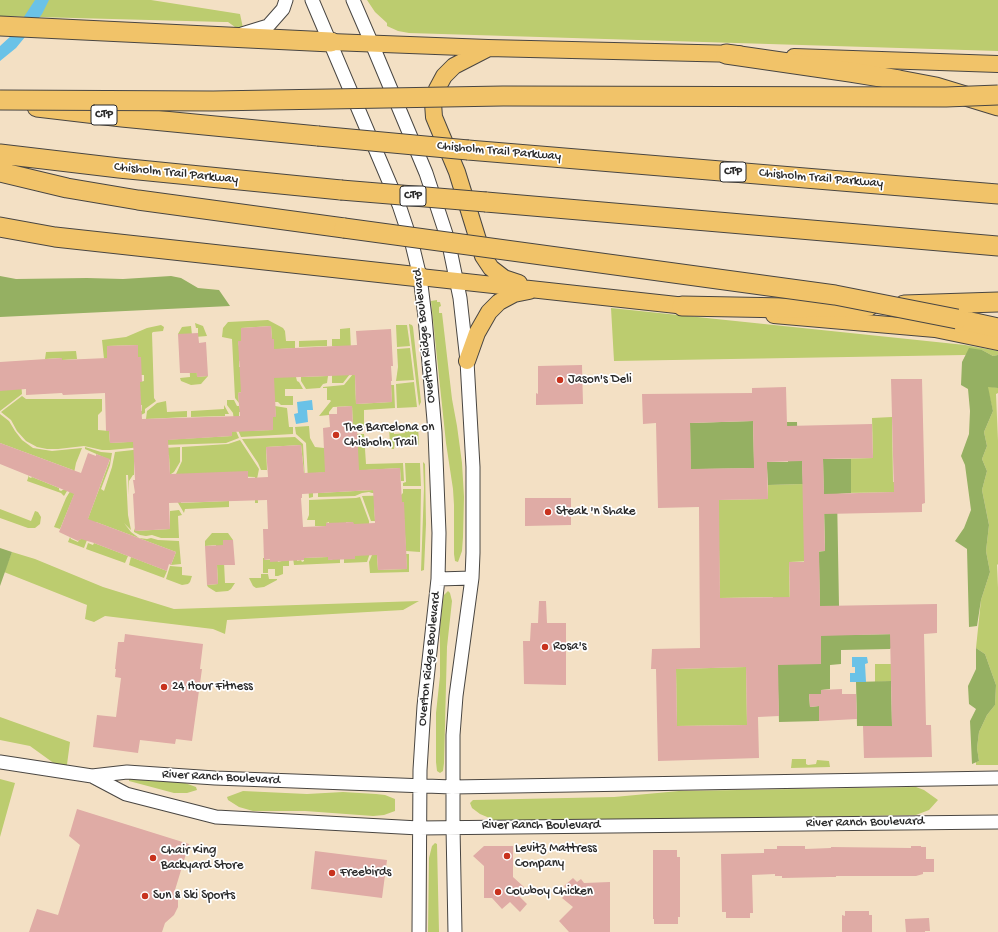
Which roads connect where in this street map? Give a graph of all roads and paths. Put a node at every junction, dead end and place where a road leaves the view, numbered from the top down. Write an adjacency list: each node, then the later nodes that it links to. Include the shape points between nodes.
1 (286, 0): 5 (street, via 283,9 268,26)
2 (312, 0): 6 (street, Overton Ridge Boulevard)
3 (353, 0): 7 (street)
4 (0, 26): 5 (highway)
5 (228, 38): 6 (highway)
6 (331, 42): 7 (main road); 19 (street, Overton Ridge Boulevard, via 400,205)
7 (372, 44): 8 (main road); 20 (street, via 426,173 448,240)
8 (488, 48): 9 (main road); 21 (main road, via 454,66 444,76 433,103 434,117 457,172 483,256 491,268 504,278)
9 (726, 54): 10 (main road); 13 (highway, via 899,80)
10 (998, 64)
11 (998, 96): 12 (highway, bridge, via 503,96 213,101)
12 (0, 101): 16 (highway, Chisholm Trail Parkway / CTP, bridge, via 122,117 468,150)
13 (998, 106)
14 (0, 154): 18 (highway, Chisholm Trail Parkway / CTP, bridge, via 341,190)
15 (0, 172): 24 (highway, bridge, via 67,188 138,200 835,295)
16 (998, 194)
17 (0, 227): 19 (highway, via 55,236)
18 (998, 246)
19 (420, 277): 20 (main road); 28 (street, Overton Ridge Boulevard, via 437,473 440,532)
20 (457, 280): 21 (main road); 26 (street)
21 (540, 289): 23 (main road); 26 (main road, via 514,294 498,302 486,316 477,333)
22 (998, 302): 23 (highway, via 787,308)
23 (682, 306): 25 (main road, via 935,330)
24 (998, 328)
25 (998, 342)
26 (467, 361): 27 (street, via 473,467)
27 (472, 578): 28 (street); 33 (street, via 456,696)
28 (438, 579): 32 (street, Overton Ridge Boulevard, via 424,706)
29 (0, 762): 30 (street, River Ranch Boulevard)
30 (92, 776): 32 (street, River Ranch Boulevard, via 127,772); 36 (street, River Ranch Boulevard, via 126,794 216,817)
31 (998, 778): 33 (street, River Ranch Boulevard)
32 (419, 787): 33 (street, River Ranch Boulevard); 36 (street, Overton Ridge Boulevard)
33 (452, 788): 35 (street)
34 (998, 822): 35 (street, River Ranch Boulevard)
35 (453, 827): 36 (street, River Ranch Boulevard); 38 (street)
36 (419, 828): 37 (street, Overton Ridge Boulevard)
37 (419, 932)
38 (455, 932)

